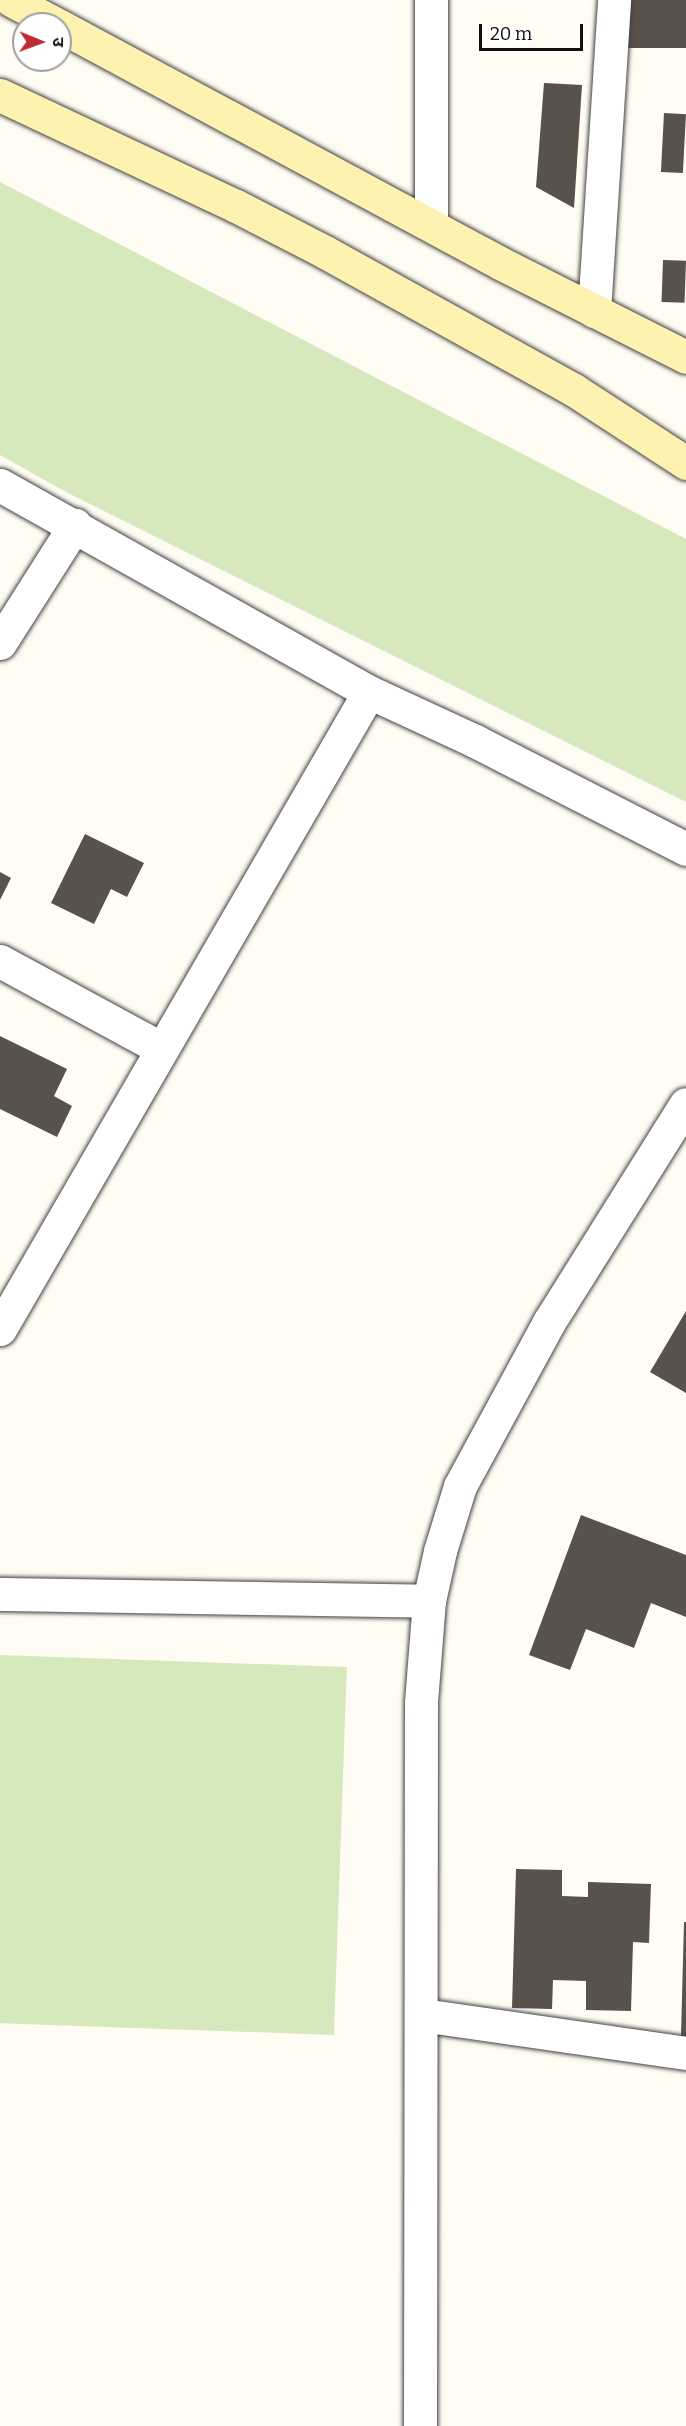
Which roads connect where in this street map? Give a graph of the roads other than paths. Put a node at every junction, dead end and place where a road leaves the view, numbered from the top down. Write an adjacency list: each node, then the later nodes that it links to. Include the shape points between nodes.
1 (11, 0): 4 (street)
2 (431, 0): 7 (street)
3 (614, 0): 8 (street)
4 (34, 12)
5 (72, 32): 7 (street)
6 (0, 95): 10 (street, via 325,252 574,390)
7 (431, 225): 8 (street)
8 (594, 310): 9 (street)
9 (686, 357)
10 (686, 463)
11 (0, 485): 12 (street)
12 (75, 525): 13 (street); 14 (street)
13 (0, 643)
14 (369, 692): 15 (street, via 486,746); 17 (street)
15 (686, 849)
16 (0, 961): 17 (street)
17 (162, 1049): 19 (street)
18 (682, 1120): 21 (street, via 549,1322 460,1486)
19 (0, 1329)
20 (0, 1594): 21 (street)
21 (429, 1601): 22 (street, via 421,1702)
22 (422, 2015): 23 (street); 24 (street)
23 (686, 2053)
24 (420, 2426)

